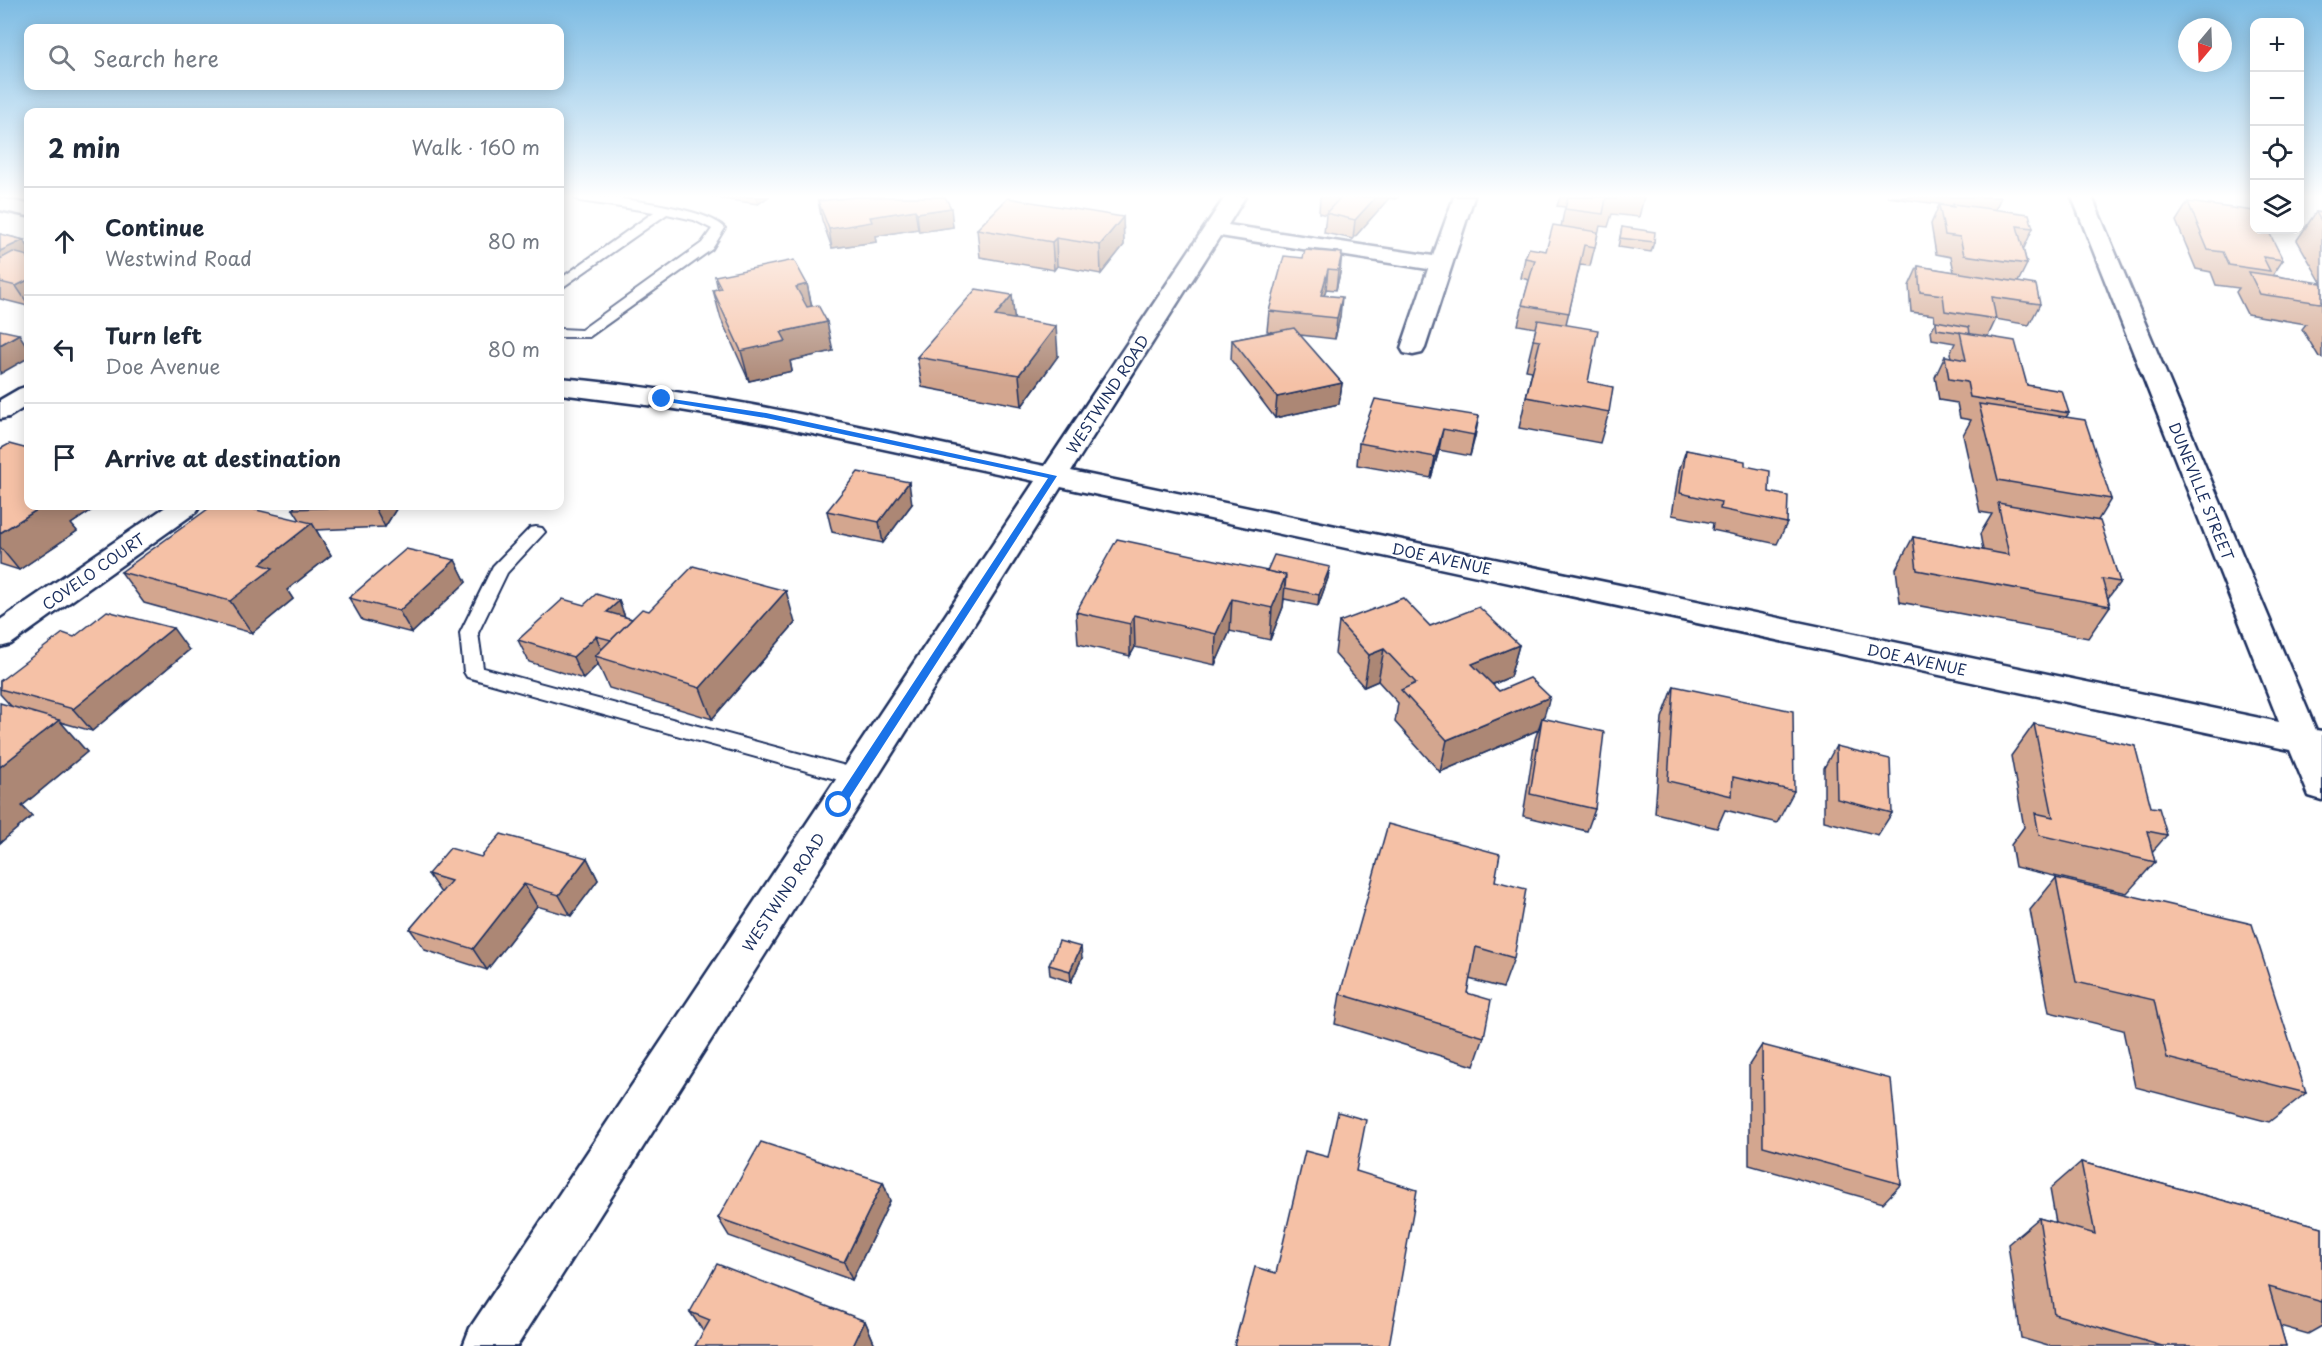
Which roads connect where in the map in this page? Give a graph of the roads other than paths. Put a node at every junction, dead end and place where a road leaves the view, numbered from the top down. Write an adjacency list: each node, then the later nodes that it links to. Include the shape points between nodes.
1 (595, 260): 8 (lane)
2 (688, 260): 9 (lane, via 584,334)
3 (1194, 260): 14 (street, WESTWIND ROAD)
4 (1414, 260): 7 (street)
5 (1442, 260): 7 (street)
6 (2109, 260): 18 (street, DUNEVILLE STREET)
7 (1441, 264): 10 (street)
8 (564, 282)
9 (564, 333)
10 (1413, 348)
11 (564, 387): 14 (street, DOE AVENUE, via 766,416)
12 (24, 396): 13 (street)
13 (0, 411)
14 (1053, 476): 18 (street, DOE AVENUE); 19 (street, WESTWIND ROAD)
15 (180, 510): 17 (street, COVELO COURT)
16 (536, 532): 19 (lane, via 500,570 469,633 474,672)
17 (0, 636)
18 (2312, 742): 20 (street, DUNEVILLE STREET)
19 (857, 777): 21 (street, WESTWIND ROAD)
20 (2322, 786)
21 (488, 1346)

